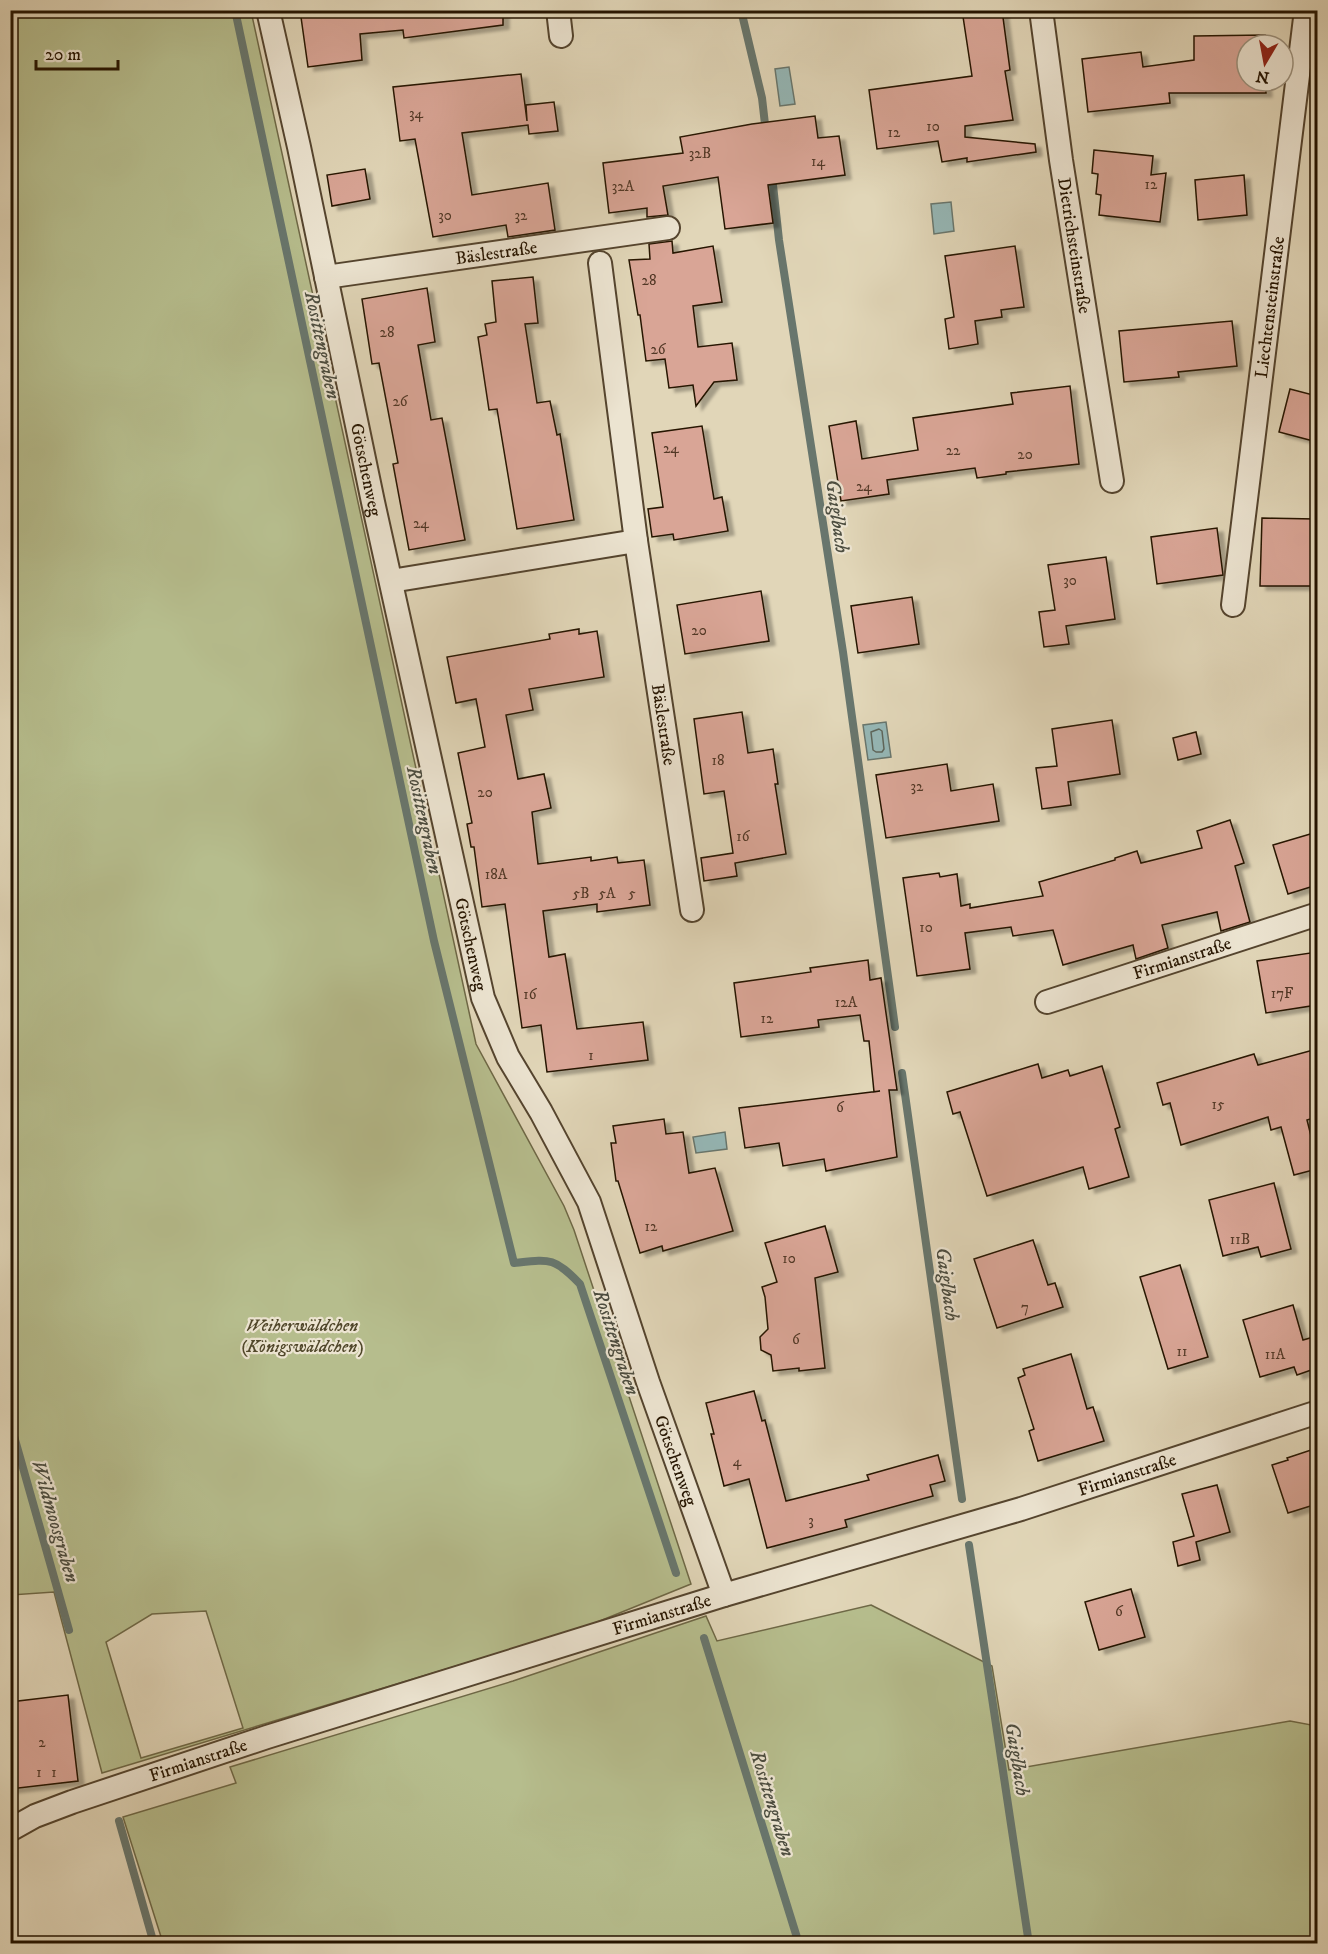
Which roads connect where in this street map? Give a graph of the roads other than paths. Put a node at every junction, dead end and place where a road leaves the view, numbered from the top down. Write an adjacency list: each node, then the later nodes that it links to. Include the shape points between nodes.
1 (268, 10): 8 (street, Götschenweg)
2 (558, 10): 5 (street)
3 (1041, 10): 9 (street, Dietrichsteinstraße)
4 (1306, 10): 12 (street, Liechtensteinstraße)
5 (561, 36)
6 (668, 228): 8 (street, Bäslestraße)
7 (600, 262): 10 (street, Bäslestraße)
8 (327, 277): 11 (street, Götschenweg)
9 (1112, 481)
10 (636, 540): 11 (street); 13 (street, Bäslestraße)
11 (391, 581): 17 (street, Götschenweg, via 483,998 508,1057 589,1202)
12 (1233, 605)
13 (692, 910)
14 (1317, 914): 15 (street, Firmianstraße)
15 (1047, 1002)
16 (1317, 1412): 17 (street, Firmianstraße, via 1021,1509)
17 (724, 1595): 18 (street, Firmianstraße, via 267,1737 72,1802)
18 (10, 1830)

